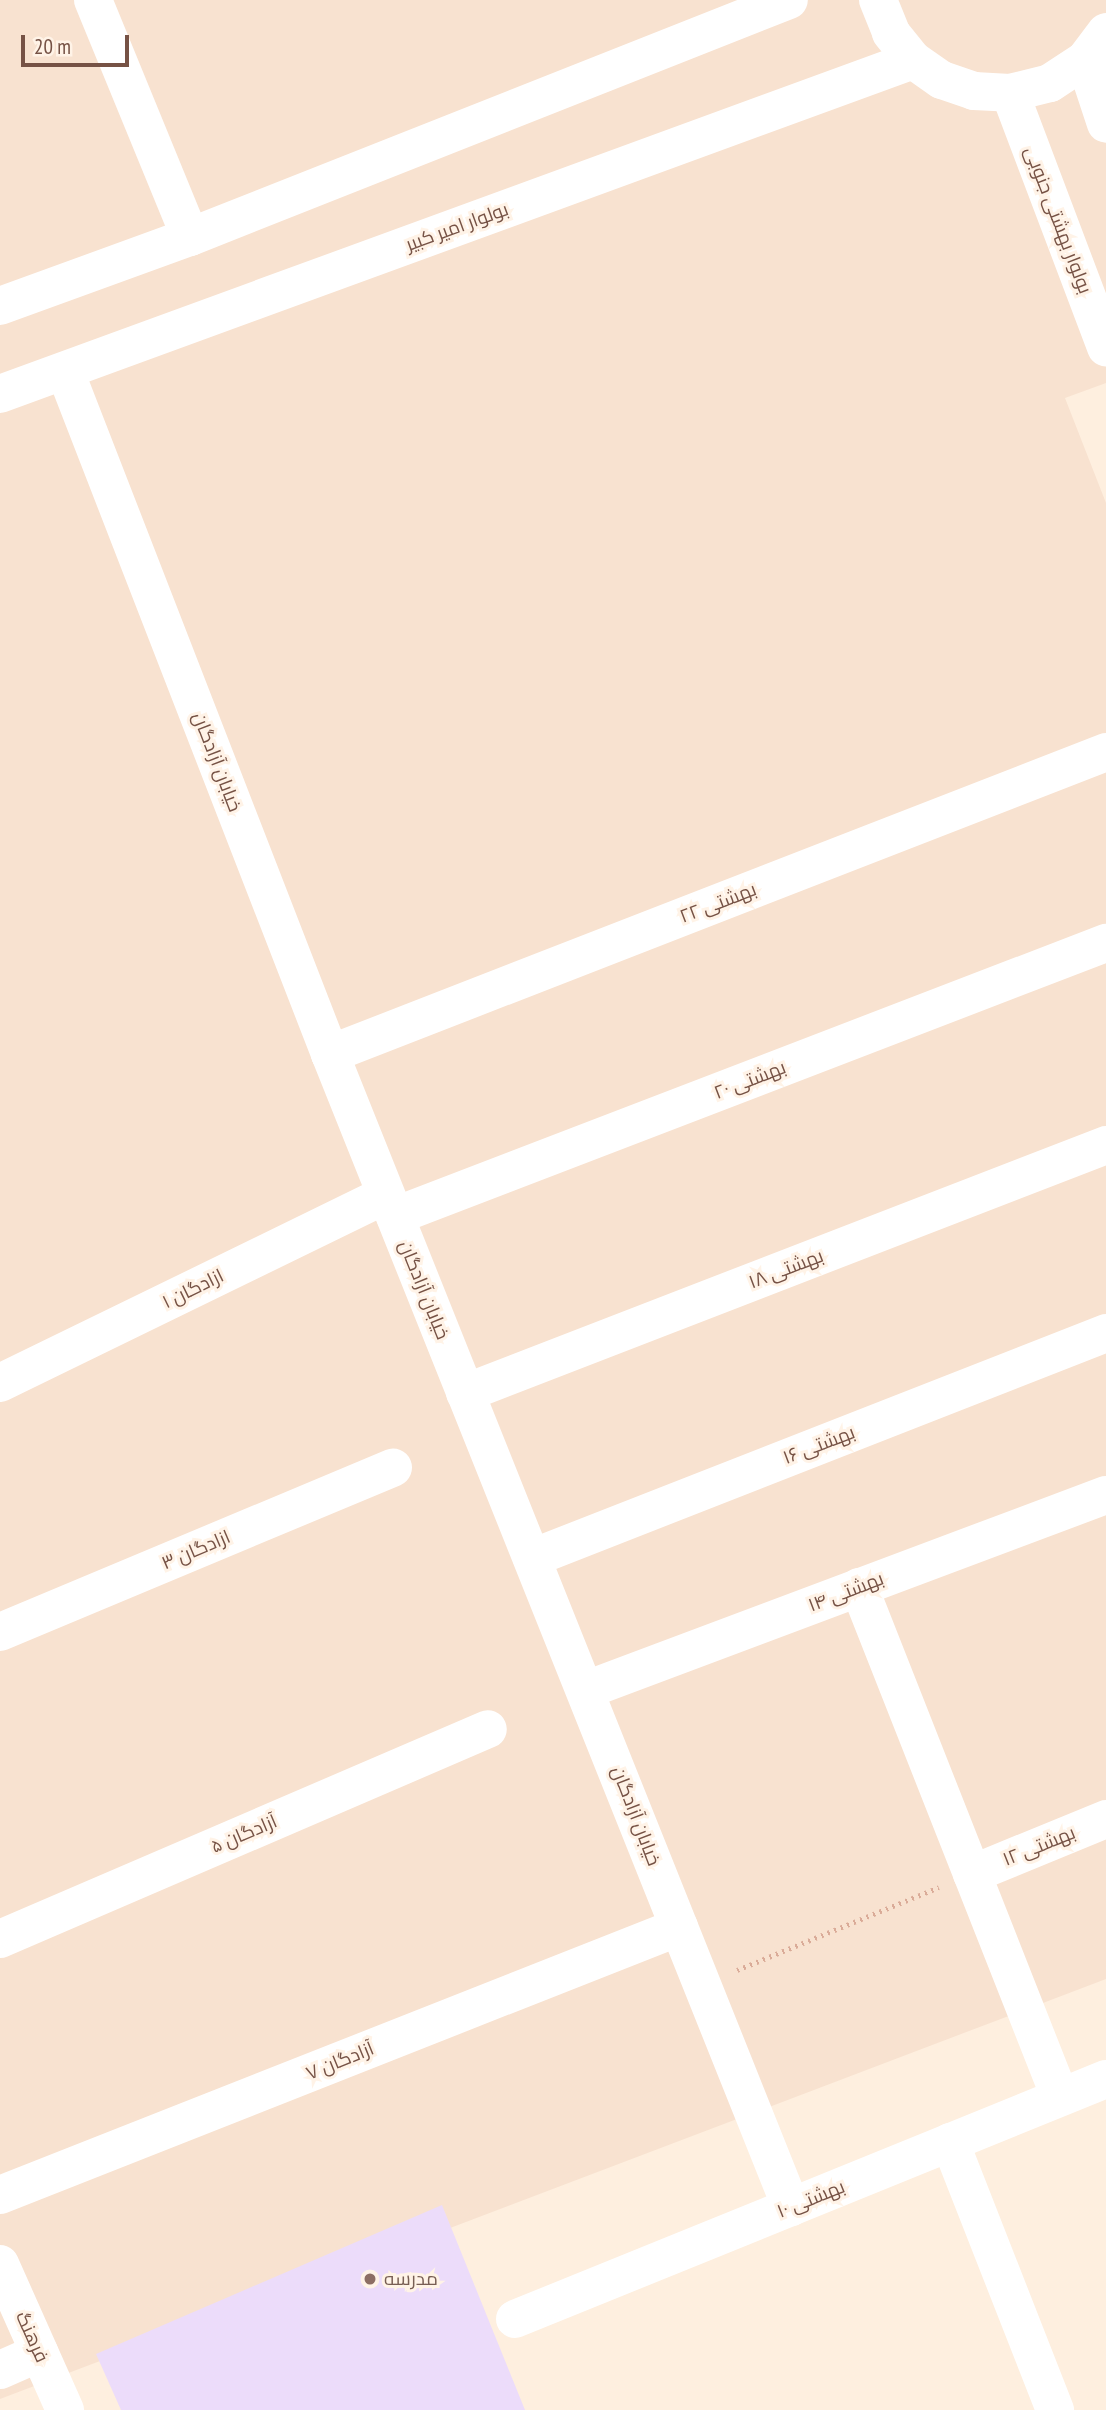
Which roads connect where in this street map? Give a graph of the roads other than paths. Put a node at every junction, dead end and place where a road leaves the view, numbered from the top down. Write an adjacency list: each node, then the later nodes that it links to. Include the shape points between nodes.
1 (93, 0): 8 (street)
2 (789, 0): 8 (street)
3 (878, 0): 5 (street, via 891,33)
4 (1096, 46): 6 (street, via 1050,83); 7 (street)
5 (913, 60): 6 (street, via 942,80 974,91); 11 (street, بولوار امیر کبیر)
6 (1010, 93): 10 (street, بولوار بهشتی جنوبی)
7 (1106, 124)
8 (190, 237): 9 (street)
9 (0, 306)
10 (1106, 347)
11 (65, 371): 12 (street, بولوار امیر کبیر); 15 (street, خیابان آزادگان)
12 (0, 394)
13 (1106, 752): 15 (street, بهشتی ۲۲)
14 (1106, 943): 17 (street, بهشتی ۲۰)
15 (330, 1054): 17 (street, خیابان آزادگان)
16 (1106, 1145): 20 (street, بهشتی ۱۸)
17 (391, 1206): 19 (street, ازادگان ۱); 20 (street, خیابان آزادگان)
18 (1106, 1333): 23 (street, بهشتی ۱۶)
19 (0, 1383)
20 (466, 1393): 23 (street, خیابان آزادگان)
21 (393, 1468): 25 (street, ازادگان ۳)
22 (1106, 1495): 24 (street, بهشتی ۱۴)
23 (532, 1558): 26 (street, خیابان آزادگان)
24 (859, 1587): 26 (street, بهشتی ۱۴); 29 (street)
25 (0, 1632)
26 (586, 1690): 30 (street, خیابان آزادگان)
27 (488, 1729): 31 (street, آزادگان ۵)
28 (1106, 1819): 29 (street, بهشتی ۱۲)
29 (972, 1874): 33 (street)
30 (679, 1927): 35 (street, آزادگان ۷); 36 (street, خیابان آزادگان)
31 (0, 1939)
32 (1106, 2079): 33 (street, بهشتی ۱۰)
33 (1060, 2097): 34 (street, بهشتی ۱۰)
34 (950, 2142): 36 (street, بهشتی ۱۰); 42 (street)
35 (0, 2195)
36 (791, 2207): 38 (street, بهشتی ۱۰)
37 (0, 2264): 39 (street, فرهنگ)
38 (515, 2319)
39 (39, 2353): 40 (street); 41 (street, فرهنگ)
40 (0, 2370)
41 (65, 2410)
42 (1055, 2410)

